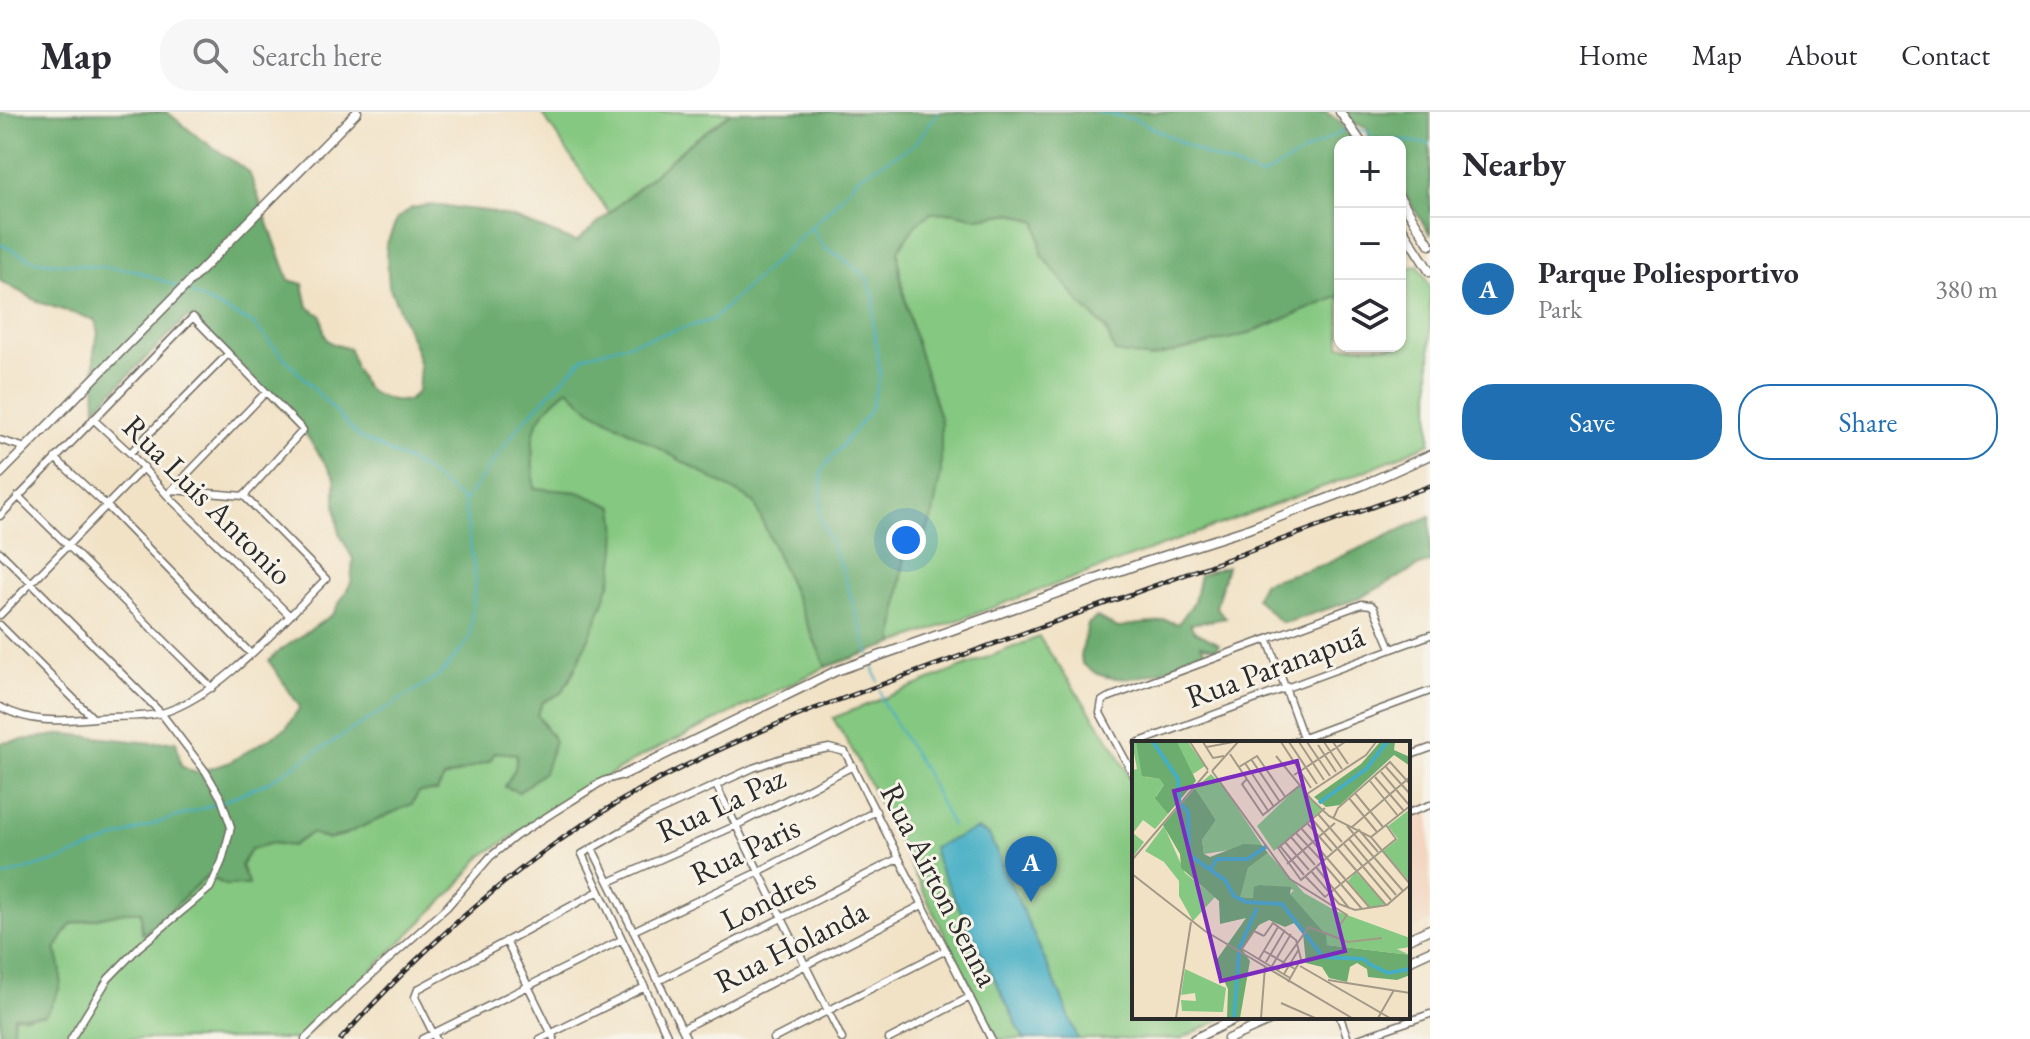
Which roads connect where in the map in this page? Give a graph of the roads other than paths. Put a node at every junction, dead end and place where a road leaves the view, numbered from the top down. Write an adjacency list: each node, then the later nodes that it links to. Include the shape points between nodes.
1 (357, 112): 13 (street)
2 (1334, 112): 3 (street)
3 (1342, 116): 4 (street)
4 (1357, 136)
5 (1406, 207): 7 (street)
6 (1406, 234): 8 (street)
7 (1430, 245)
8 (1430, 272)
9 (228, 354): 10 (street); 11 (street, via 193,317); 14 (street)
10 (266, 392): 19 (street); 21 (street, via 303,430)
11 (93, 419): 14 (street, Rua Luis Antonio); 16 (street)
12 (0, 440): 13 (street)
13 (26, 448): 18 (street)
14 (130, 453): 17 (street, Rua Luis Antonio)
15 (1430, 455): 48 (street, via 1245,530 836,671)
16 (55, 458): 20 (street); 22 (street)
17 (144, 467): 19 (street, Rua Luis Antonio); 22 (street)
18 (0, 474)
19 (169, 492): 21 (street); 28 (street, Rua Luis Antonio)
20 (18, 496): 23 (street); 24 (street)
21 (244, 496): 28 (street, via 326,579)
22 (107, 506): 24 (street); 33 (street)
23 (0, 516)
24 (69, 546): 26 (street); 35 (street)
25 (0, 552): 26 (street)
26 (32, 584): 27 (street); 38 (street)
27 (0, 615)
28 (289, 615): 33 (street)
29 (0, 625): 39 (street)
30 (1430, 635): 32 (street, Rua Paranapuã)
31 (1268, 640): 32 (street, via 1362,604 1374,608); 34 (street); 44 (street, via 1102,701 1100,713)
32 (1391, 648): 34 (street, Rua Paranapuã)
33 (251, 654): 35 (street)
34 (1286, 686): 40 (street, Rua Paranapuã); 41 (street)
35 (212, 688): 38 (street)
36 (1430, 691): 41 (street)
37 (0, 707): 39 (street, via 50,722)
38 (161, 713): 39 (street); 83 (street, via 221,798 231,833 210,888 108,979)
39 (93, 718)
40 (1143, 741)
41 (1304, 741)
42 (1132, 745): 44 (street, Rua Paranapuã)
43 (1430, 748): 45 (street)
44 (1118, 750): 47 (street)
45 (1410, 755)
46 (853, 766): 49 (street, Rua Airton Senna, via 845,752 829,748 785,757); 51 (street, Rua Airton Senna); 53 (street, Rua La Paz)
47 (1132, 773)
48 (623, 775): 84 (street, via 603,781 490,857 447,907)
49 (716, 785): 53 (street); 54 (street)
50 (1430, 805): 52 (street)
51 (876, 811): 55 (street, Rua Airton Senna); 56 (street, Rua Paris)
52 (1410, 812)
53 (735, 826): 56 (street); 57 (street, Rua La Paz)
54 (592, 848): 57 (street); 58 (street, via 582,854)
55 (899, 858): 59 (street, Rua Airton Senna); 60 (street, Londres)
56 (758, 872): 60 (street); 62 (street, Rua Paris)
57 (609, 882): 62 (street)
58 (599, 891): 64 (street); 65 (street)
59 (922, 905): 66 (street, Rua Airton Senna); 69 (street, Rua Holanda)
60 (782, 920): 69 (street); 70 (street, Londres)
61 (1430, 929): 63 (street)
62 (633, 931): 70 (street)
63 (1410, 938)
64 (621, 940): 71 (street); 72 (street)
65 (506, 941): 71 (street); 80 (street, via 418,989 415,997)
66 (946, 950): 73 (street, Rua Airton Senna); 74 (street)
67 (1430, 951): 68 (street)
68 (1410, 960)
69 (806, 966): 74 (street); 79 (street, Rua Holanda)
70 (658, 981): 79 (street)
71 (528, 986): 80 (street); 81 (street)
72 (645, 987): 81 (street); 82 (street)
73 (970, 997): 91 (street); 92 (street, Rua Airton Senna)
74 (828, 1011): 89 (street); 90 (street)
75 (1430, 1014): 96 (street)
76 (1235, 1019): 93 (street)
77 (1273, 1019): 94 (street)
78 (1341, 1019): 95 (street)
79 (682, 1029): 88 (street)
80 (435, 1036): 85 (street)
81 (553, 1036): 86 (street)
82 (668, 1037): 87 (street)
83 (71, 1039)
84 (305, 1039)
85 (422, 1039)
86 (540, 1039)
87 (658, 1039)
88 (687, 1039)
89 (773, 1039)
90 (842, 1039)
91 (889, 1039)
92 (991, 1039)
93 (1194, 1039)
94 (1228, 1039)
95 (1348, 1039)
96 (1358, 1039)

